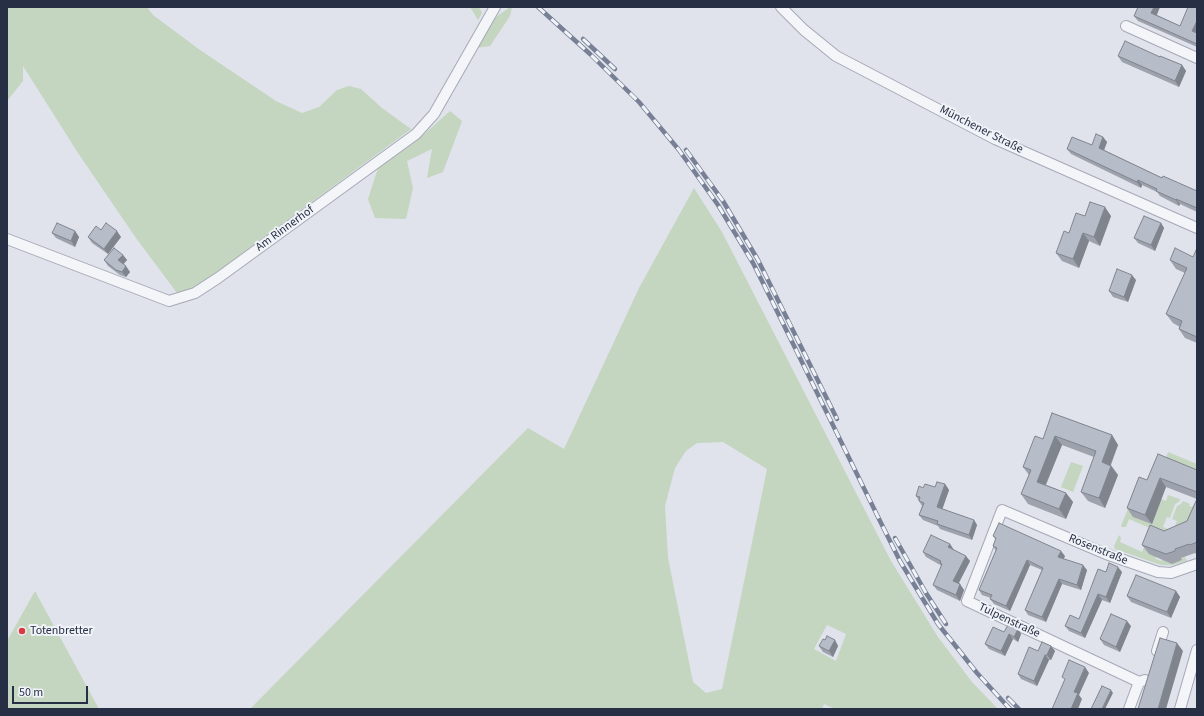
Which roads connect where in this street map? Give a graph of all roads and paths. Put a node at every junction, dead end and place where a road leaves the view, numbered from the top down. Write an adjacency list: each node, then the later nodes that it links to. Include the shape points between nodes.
1 (495, 7): 6 (street, Am Rinnerhof, via 434,114 416,134 195,293 170,300)
2 (781, 7): 5 (street, Münchener Straße, via 836,56 996,139)
3 (1126, 26): 4 (street)
4 (1197, 58)
5 (1197, 228)
6 (7, 239)
7 (1002, 510): 8 (street, Rosenstraße, via 1106,554 1158,572 1170,573); 13 (street, Tulpenstraße, via 967,601)
8 (1197, 564)
9 (1163, 632): 11 (street)
10 (1197, 650): 15 (street)
11 (1154, 659)
12 (1150, 672): 13 (street, via 1147,679)
13 (1139, 682): 14 (street)
14 (1129, 709)
15 (1180, 709)

